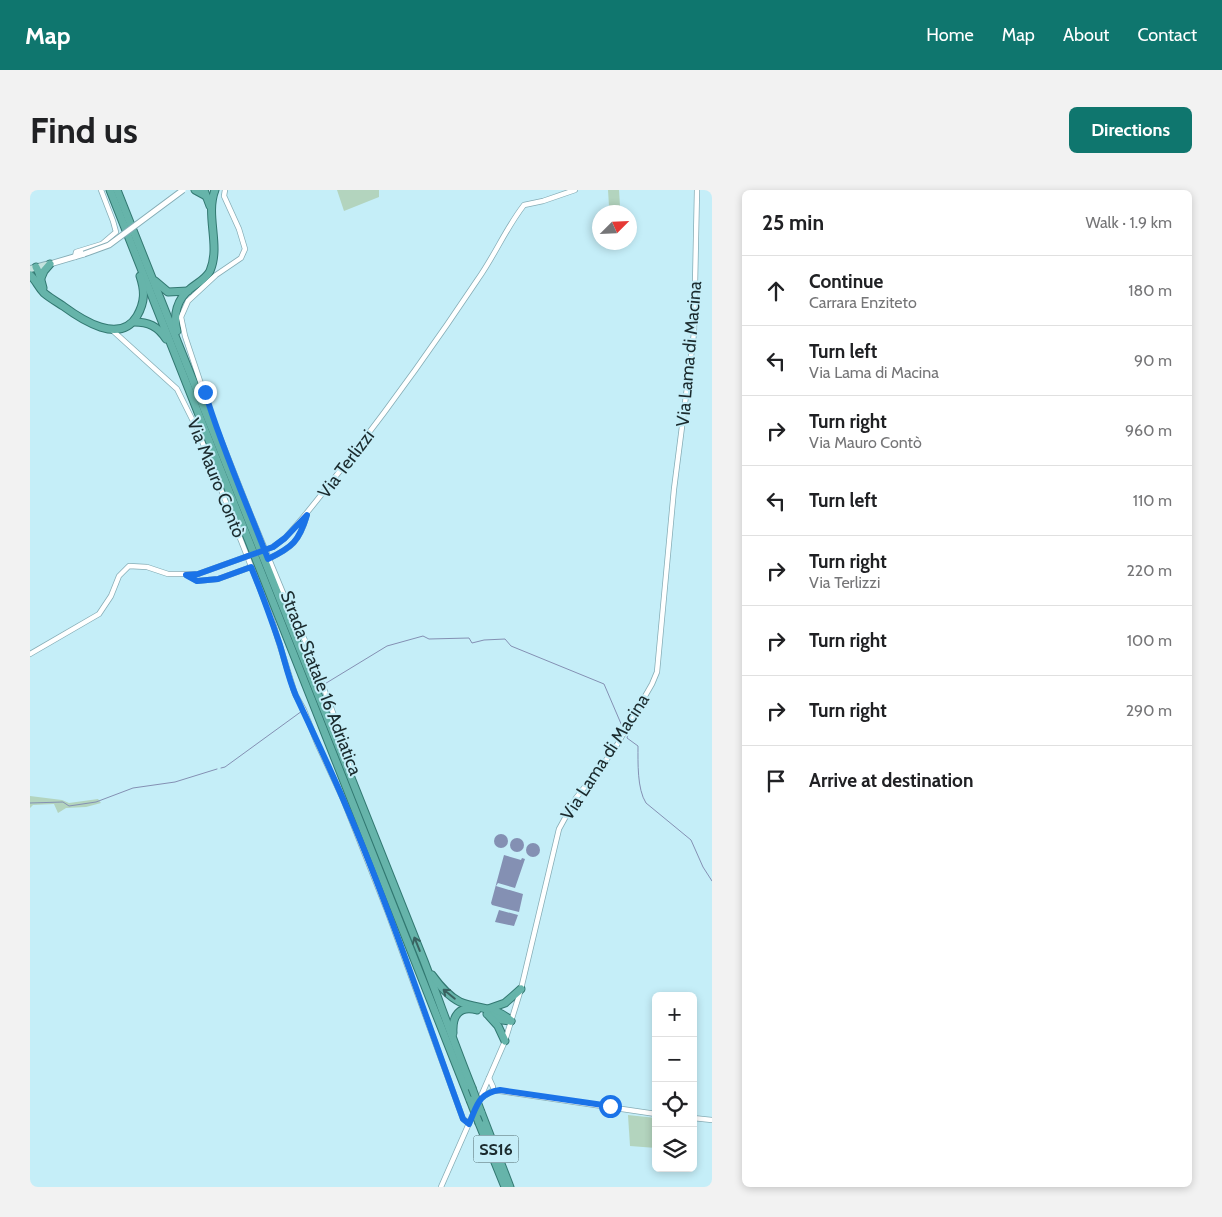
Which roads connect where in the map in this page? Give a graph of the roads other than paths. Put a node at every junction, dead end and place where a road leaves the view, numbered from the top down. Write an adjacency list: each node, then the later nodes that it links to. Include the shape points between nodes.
1 (102, 190): 11 (street, via 116,232 102,244 76,252)
2 (110, 190): 10 (highway, Strada Statale 16 Adriatica / SS16)
3 (117, 190): 13 (highway, Strada Statale 16 Adriatica / SS16)
4 (183, 190): 11 (street, bridge, via 109,245)
5 (195, 190): 9 (highway)
6 (225, 190): 22 (street, via 224,196 245,249 241,258 216,275 188,301 181,317 212,417)
7 (575, 190): 21 (street, Via Terlizzi, via 524,205 514,216 492,260 434,344)
8 (697, 190): 28 (street, Via Lama di Macina, via 694,333 674,489 658,672 614,750 576,798 558,829)
9 (210, 192): 16 (highway, via 212,265 203,280)
10 (132, 244): 17 (highway, via 131,251 144,289 144,300); 19 (highway, Strada Statale 16 Adriatica / SS16)
11 (74, 257): 12 (street)
12 (50, 264): 14 (main road); 15 (highway)
13 (147, 264): 16 (highway, via 156,283 168,292); 20 (highway, Strada Statale 16 Adriatica / SS16)
14 (33, 268): 15 (highway)
15 (35, 278): 18 (highway, via 45,294 92,324)
16 (188, 291): 20 (highway, via 177,305 176,326)
17 (134, 322): 18 (highway); 19 (highway, via 146,322 161,330)
18 (112, 330): 23 (street, Via Mauro Contò, via 177,389 198,431)
19 (178, 359): 41 (highway, Strada Statale 16 Adriatica / SS16, bridge)
20 (192, 376): 27 (highway, Strada Statale 16 Adriatica / SS16, one-way to 20)
21 (307, 515): 22 (street, via 302,530 288,550); 24 (street, Via Terlizzi, bridge, via 273,547 198,574)
22 (268, 559): 26 (street, via 309,649 350,767)
23 (251, 567): 24 (street, via 218,579 197,581); 40 (street, Via Mauro Contò, via 271,617 295,694 343,799 463,1119)
24 (186, 575): 25 (street, Via Terlizzi, via 168,574 147,566 129,566 119,576 99,614)
25 (30, 654)
26 (408, 913)
27 (424, 961): 29 (highway, one-way to 27, via 450,996 440,987); 31 (highway, Strada Statale 16 Adriatica / SS16)
28 (521, 990): 29 (highway, via 505,1003); 30 (street, Via Lama di Macina)
29 (485, 1010): 30 (highway, via 502,1020); 31 (highway, via 462,1010 455,1017); 32 (highway)
30 (511, 1020): 32 (street, Via Lama di Macina)
31 (454, 1041): 43 (highway, Strada Statale 16 Adriatica / SS16, bridge)
32 (505, 1041): 33 (street, Via Lama di Macina)
33 (489, 1078): 34 (street, Via Lama di Macina); 35 (street)
34 (485, 1087): 35 (street); 36 (street, Via Lama di Macina)
35 (492, 1089): 36 (street); 37 (street)
36 (480, 1098): 40 (street, Via Lama di Macina)
37 (652, 1113)
38 (697, 1118): 39 (street)
39 (712, 1120)
40 (469, 1124): 42 (street, Via Lama di Macina)
41 (504, 1185)
42 (441, 1187)
43 (510, 1187)

